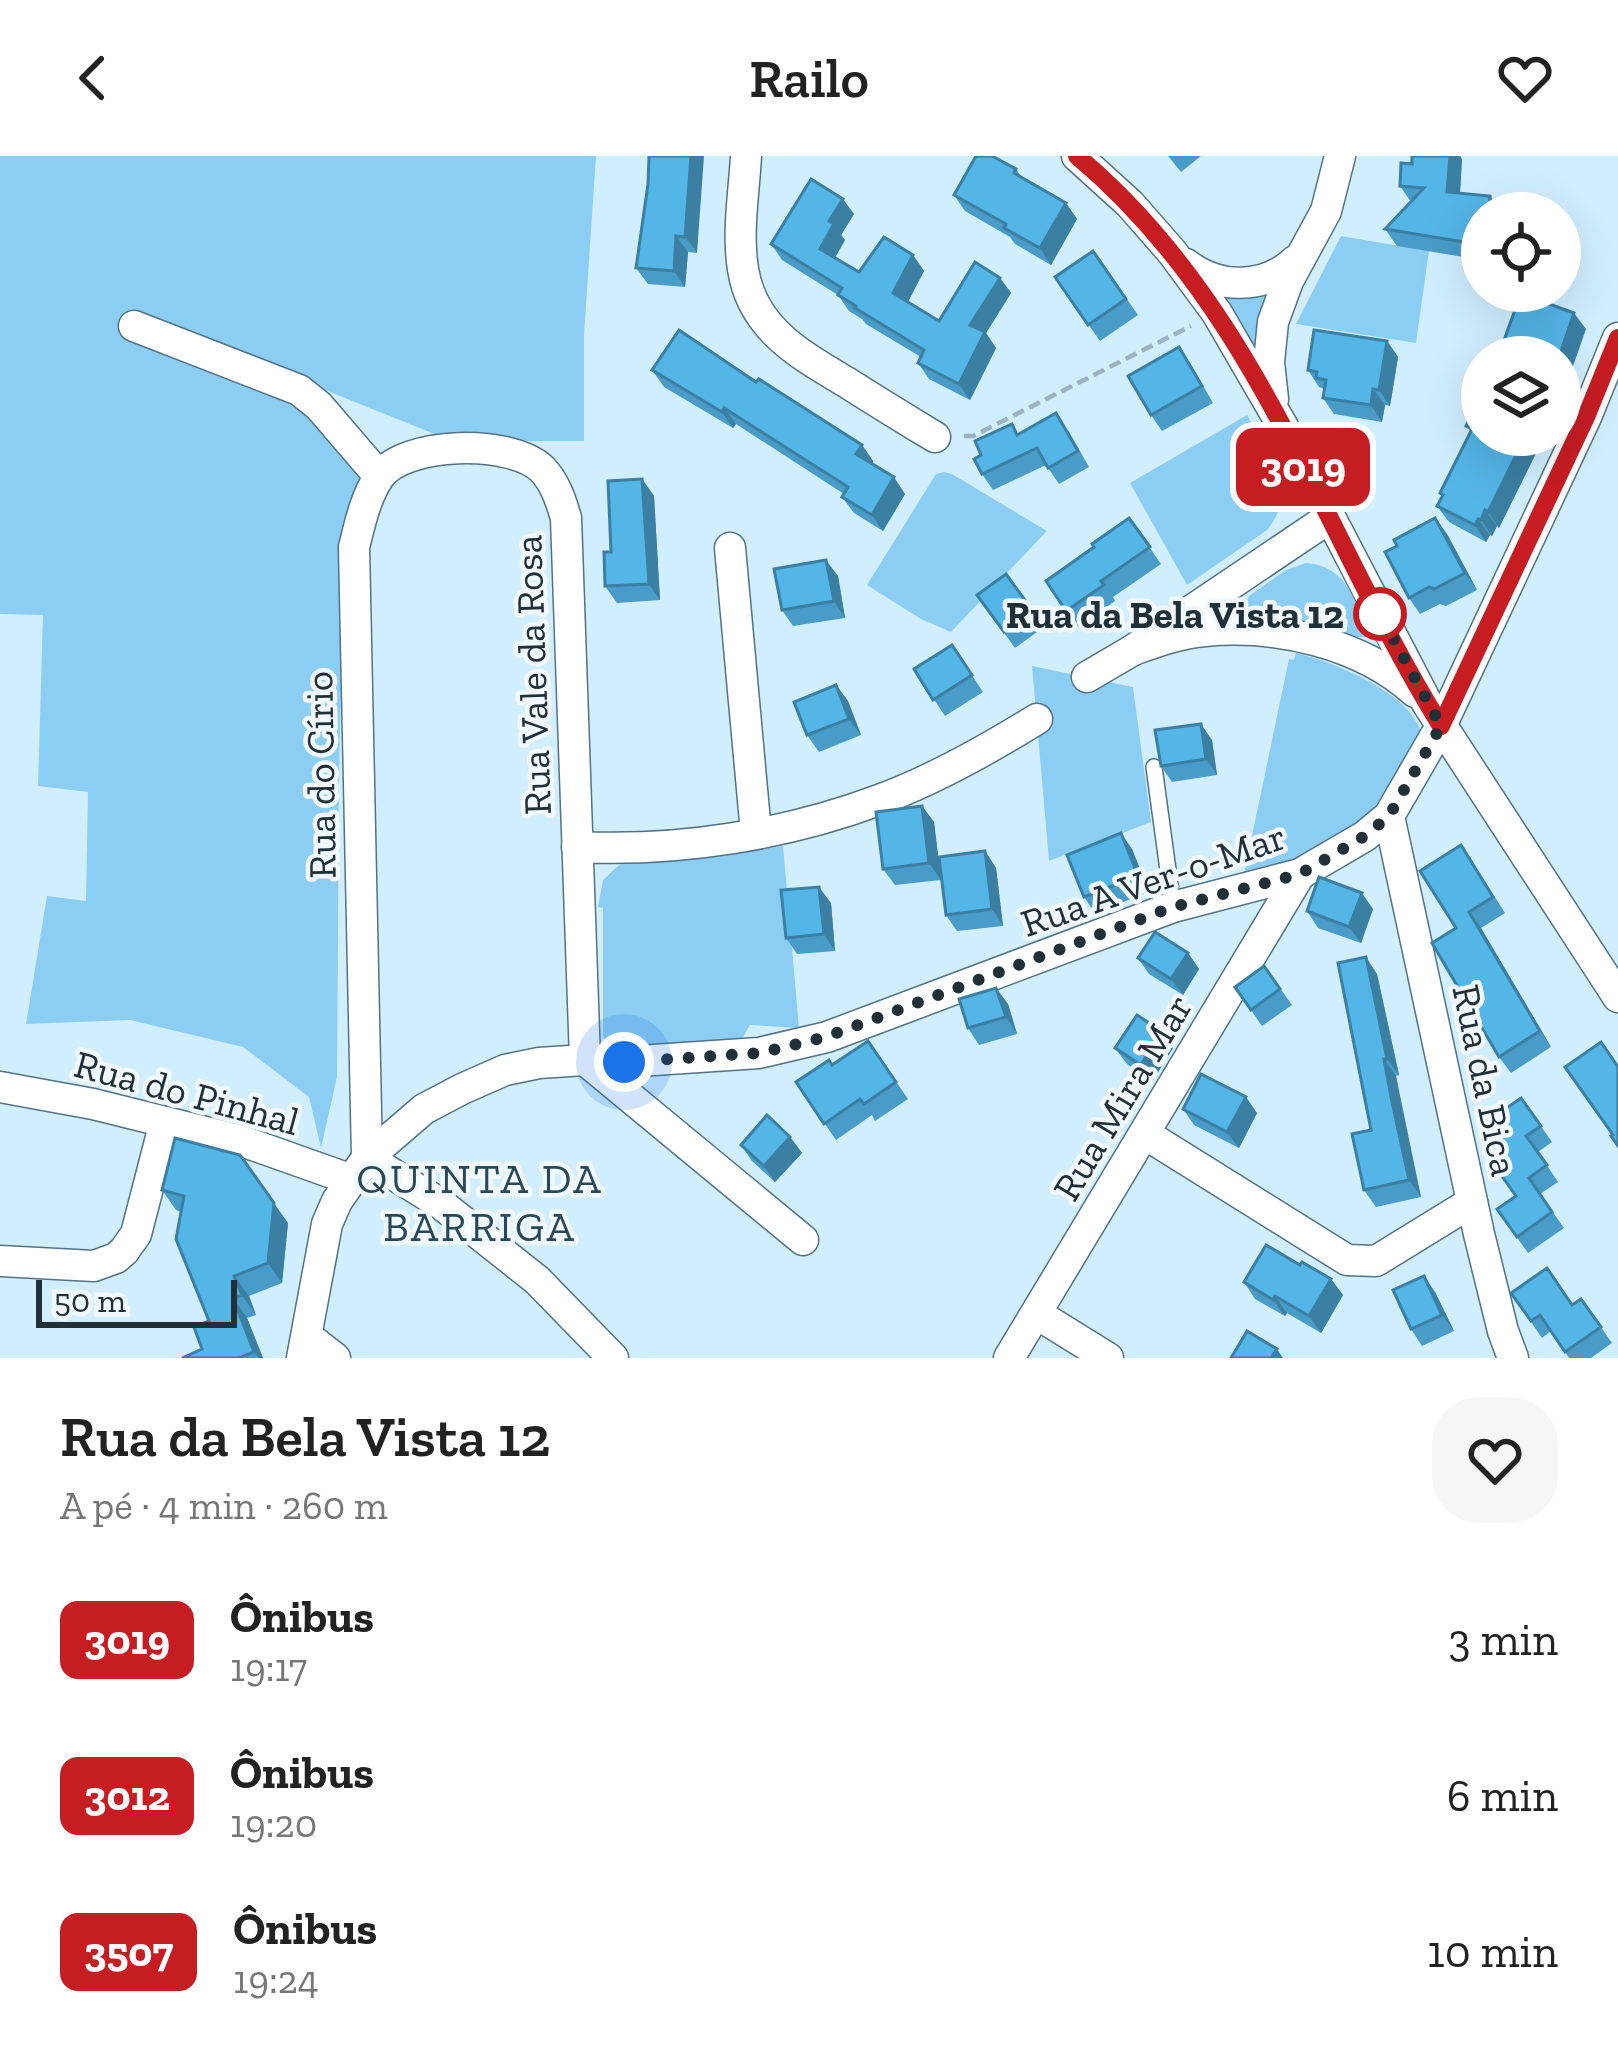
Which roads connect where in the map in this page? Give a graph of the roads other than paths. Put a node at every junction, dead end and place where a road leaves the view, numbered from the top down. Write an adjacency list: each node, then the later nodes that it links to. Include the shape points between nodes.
1 (746, 156): 9 (street, via 743,272 767,326)
2 (1077, 156): 5 (street)
3 (1340, 156): 4 (street)
4 (1307, 248): 5 (street, via 1279,274 1248,283 1212,279); 8 (street, via 1273,322 1270,382)
5 (1172, 252): 8 (street)
6 (134, 326): 10 (street, via 299,390)
7 (1618, 338): 15 (street, Rua A Ver-o-Mar)
8 (1282, 425): 11 (street)
9 (934, 437)
10 (379, 476): 20 (street, Rua Vale da Rosa, via 398,460 437,450 490,449 521,455 559,494); 28 (street, Rua do Círio, via 354,547)
11 (1329, 518): 13 (street); 15 (street)
12 (730, 548): 19 (street)
13 (1132, 650): 14 (street); 15 (street, via 1205,631 1293,635 1375,663)
14 (1087, 677)
15 (1434, 714): 18 (street, Rua A Ver-o-Mar); 23 (street)
16 (1036, 719): 19 (street, via 881,800)
17 (1154, 767): 22 (lane)
18 (1389, 816): 21 (street, Rua A Ver-o-Mar); 29 (street, Rua da Bica)
19 (756, 833): 20 (street)
20 (577, 847): 24 (street, Rua Vale da Rosa)
21 (1300, 874): 22 (street, Rua A Ver-o-Mar); 27 (street, Rua Mira Mar)
22 (1173, 907): 24 (street, Rua A Ver-o-Mar, via 826,1037 760,1053)
23 (1618, 997)
24 (585, 1060): 28 (street, Rua A Ver-o-Mar, via 505,1070 462,1089 424,1109); 30 (street)
25 (0, 1087): 26 (street, Rua do Pinhal)
26 (165, 1122): 28 (street, Rua do Pinhal); 31 (street, via 136,1234 124,1252 94,1266)
27 (1144, 1134): 29 (street, via 1347,1260 1376,1261); 32 (street, Rua Mira Mar)
28 (360, 1169): 33 (street, Rua do Círio, via 327,1224); 35 (street, Rua do Pinhal, via 441,1204 537,1280)
29 (1472, 1202): 38 (street, Rua da Bica)
30 (803, 1240)
31 (0, 1262)
32 (1037, 1314): 36 (street, Rua Mira Mar); 37 (street)
33 (305, 1348): 34 (street)
34 (335, 1358)
35 (613, 1358)
36 (1009, 1358)
37 (1108, 1358)
38 (1514, 1358)

